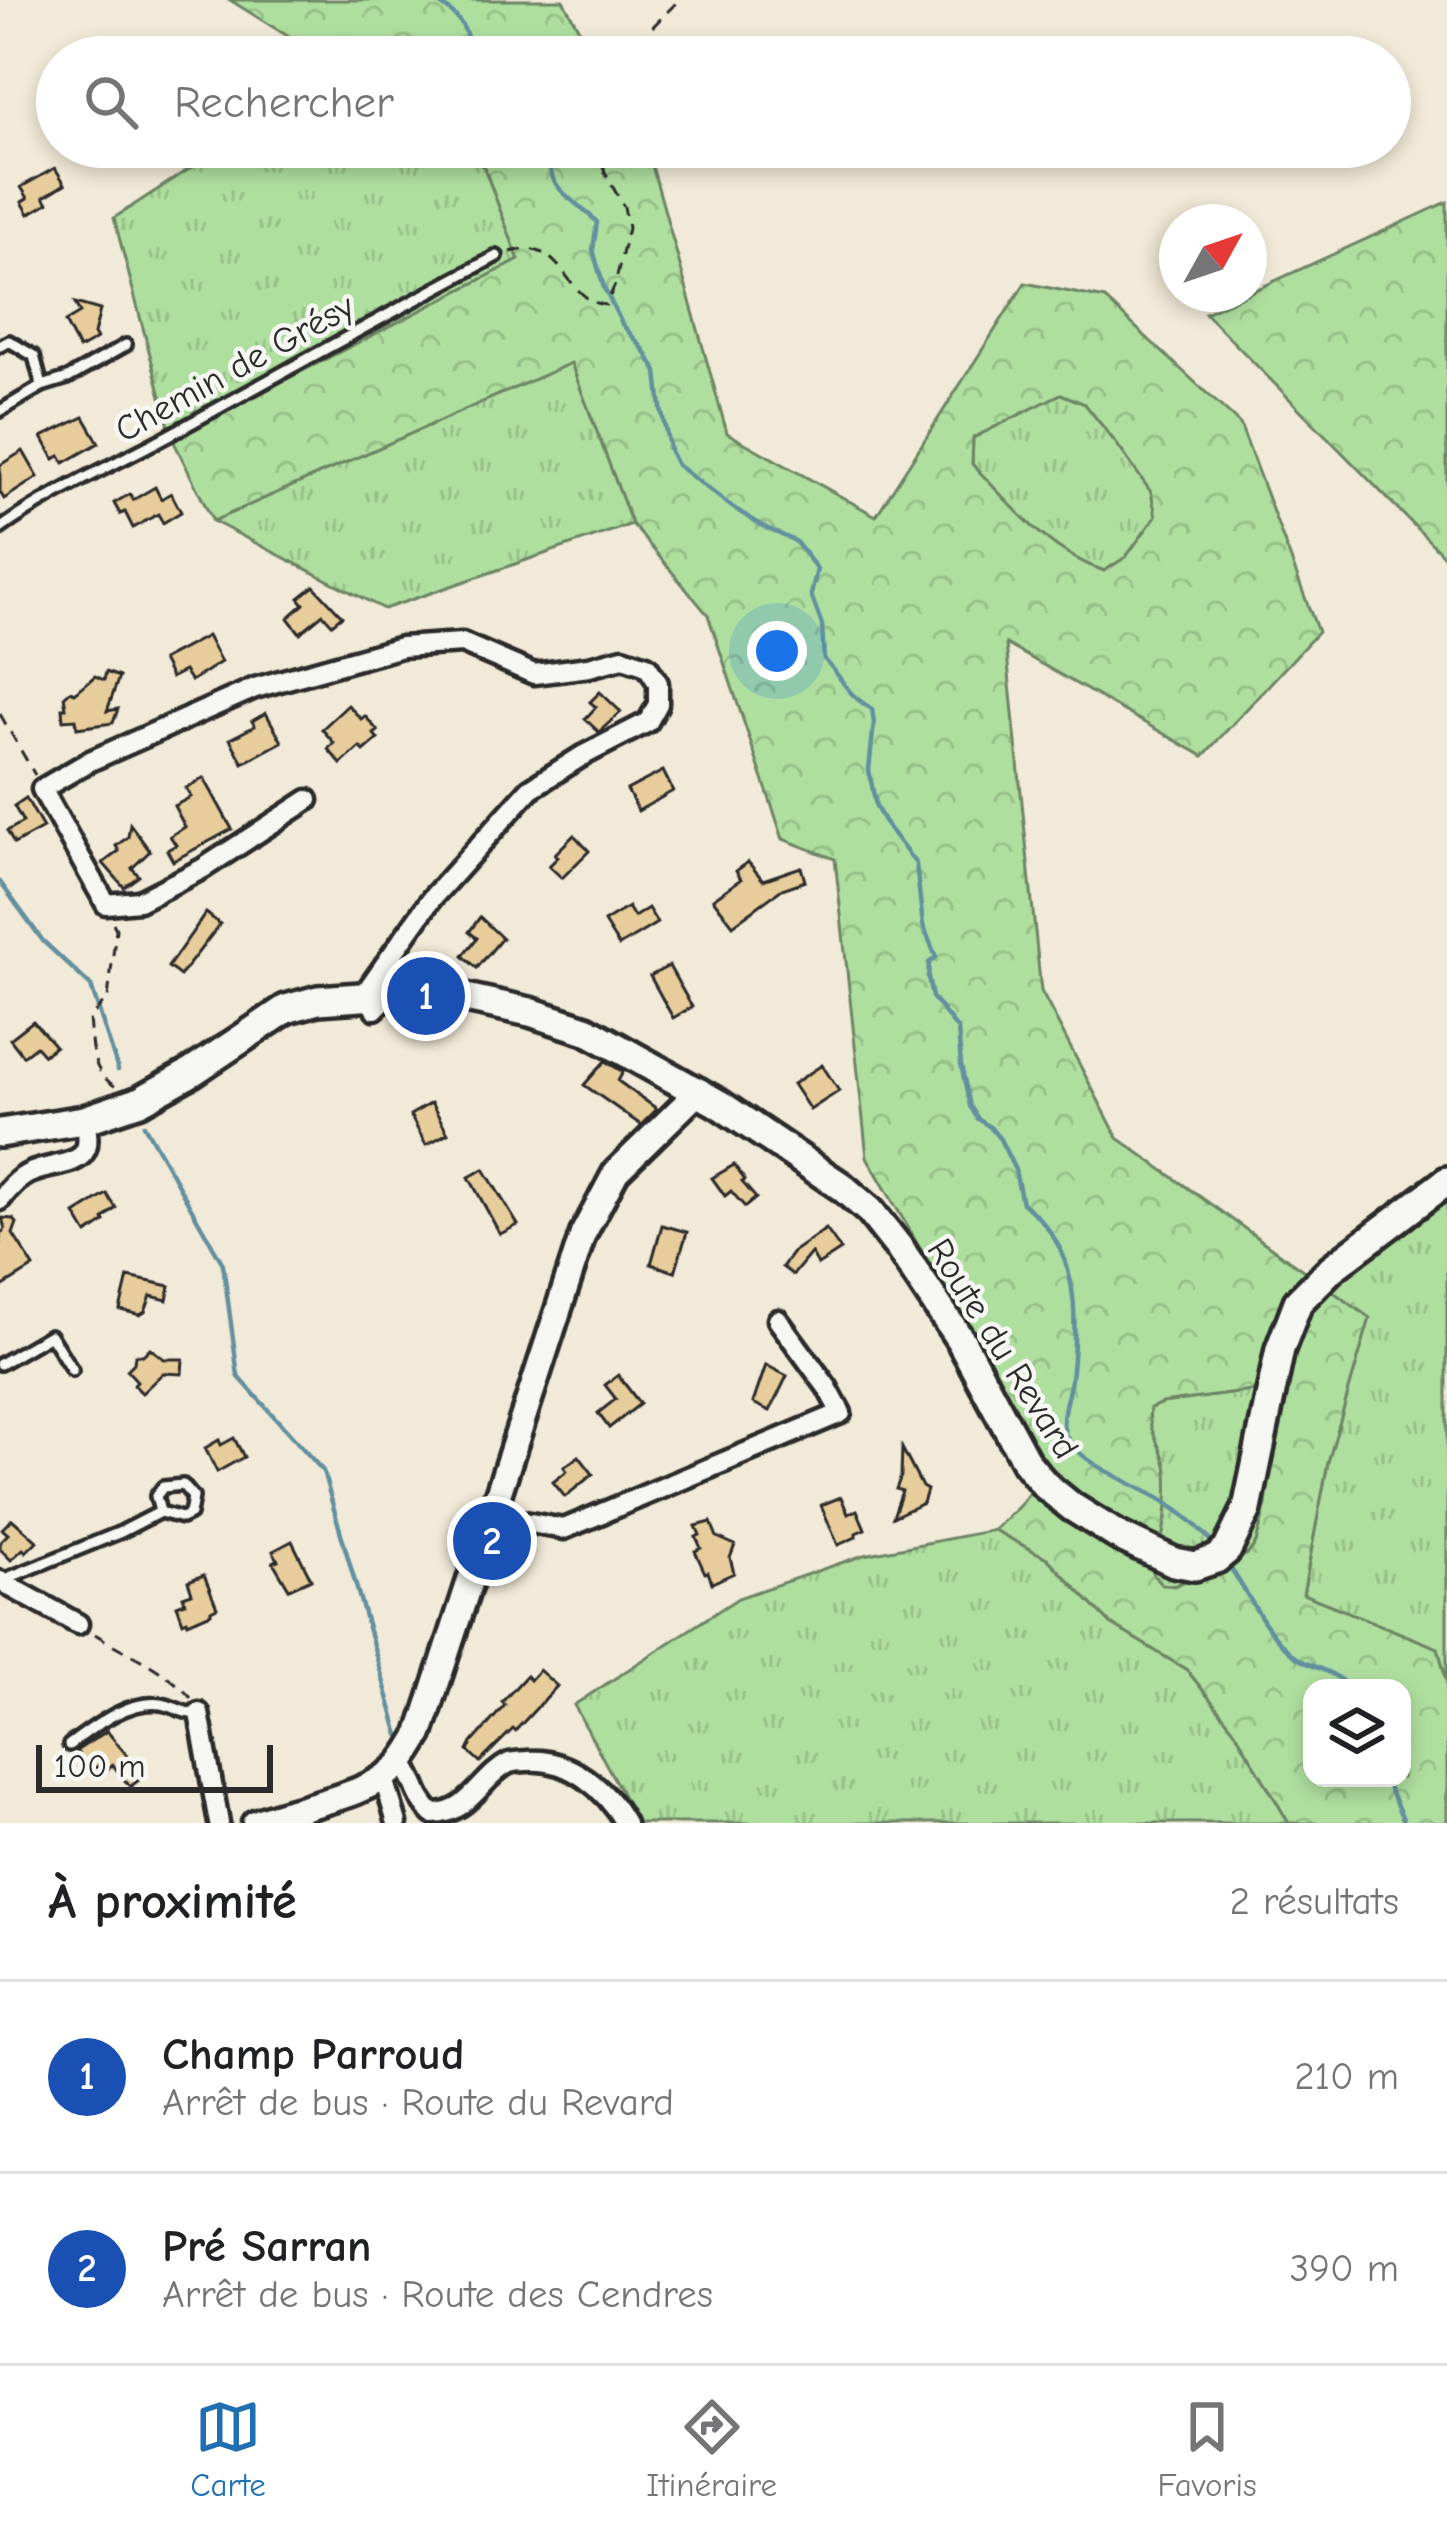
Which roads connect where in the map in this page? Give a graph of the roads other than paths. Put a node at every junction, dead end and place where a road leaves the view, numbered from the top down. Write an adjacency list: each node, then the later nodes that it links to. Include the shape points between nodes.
1 (497, 256): 6 (lane, Chemin de Grésy)
2 (126, 345): 4 (lane)
3 (0, 346): 4 (lane, via 9,340 34,356)
4 (42, 386): 5 (lane)
5 (0, 411)
6 (0, 529)
7 (308, 800): 8 (street, via 202,869 139,901 106,904 43,789 255,688 401,647 462,643 534,674 623,658 647,666 658,682 648,722 530,789 432,898 390,957)
8 (377, 1000): 9 (main road, Route du Revard, via 466,998 530,1012 586,1030); 10 (main road, Route du Revard, via 255,1030 163,1090)
9 (699, 1091): 12 (main road, Route du Revard, via 870,1211 961,1341 1045,1485 1174,1562 1202,1565 1234,1540 1298,1302); 18 (street, via 616,1172 584,1234)
10 (84, 1120): 11 (main road, Route du Revard); 13 (street, via 86,1144 76,1162 32,1172)
11 (0, 1133)
12 (1447, 1180)
13 (0, 1200)
14 (778, 1320): 18 (street, via 841,1413 564,1529)
15 (0, 1364): 16 (lane, via 50,1335)
16 (72, 1370)
17 (160, 1512): 19 (lane)
18 (491, 1516): 23 (street, via 420,1734)
19 (0, 1581): 20 (street)
20 (78, 1624)
21 (200, 1713): 22 (lane, via 141,1705); 24 (street)
22 (69, 1745)
23 (393, 1770): 25 (street, via 362,1789); 26 (street); 27 (street, via 412,1773 421,1803 448,1814 510,1762 539,1760 596,1786)
24 (218, 1823)
25 (254, 1823)
26 (398, 1823)
27 (625, 1823)

